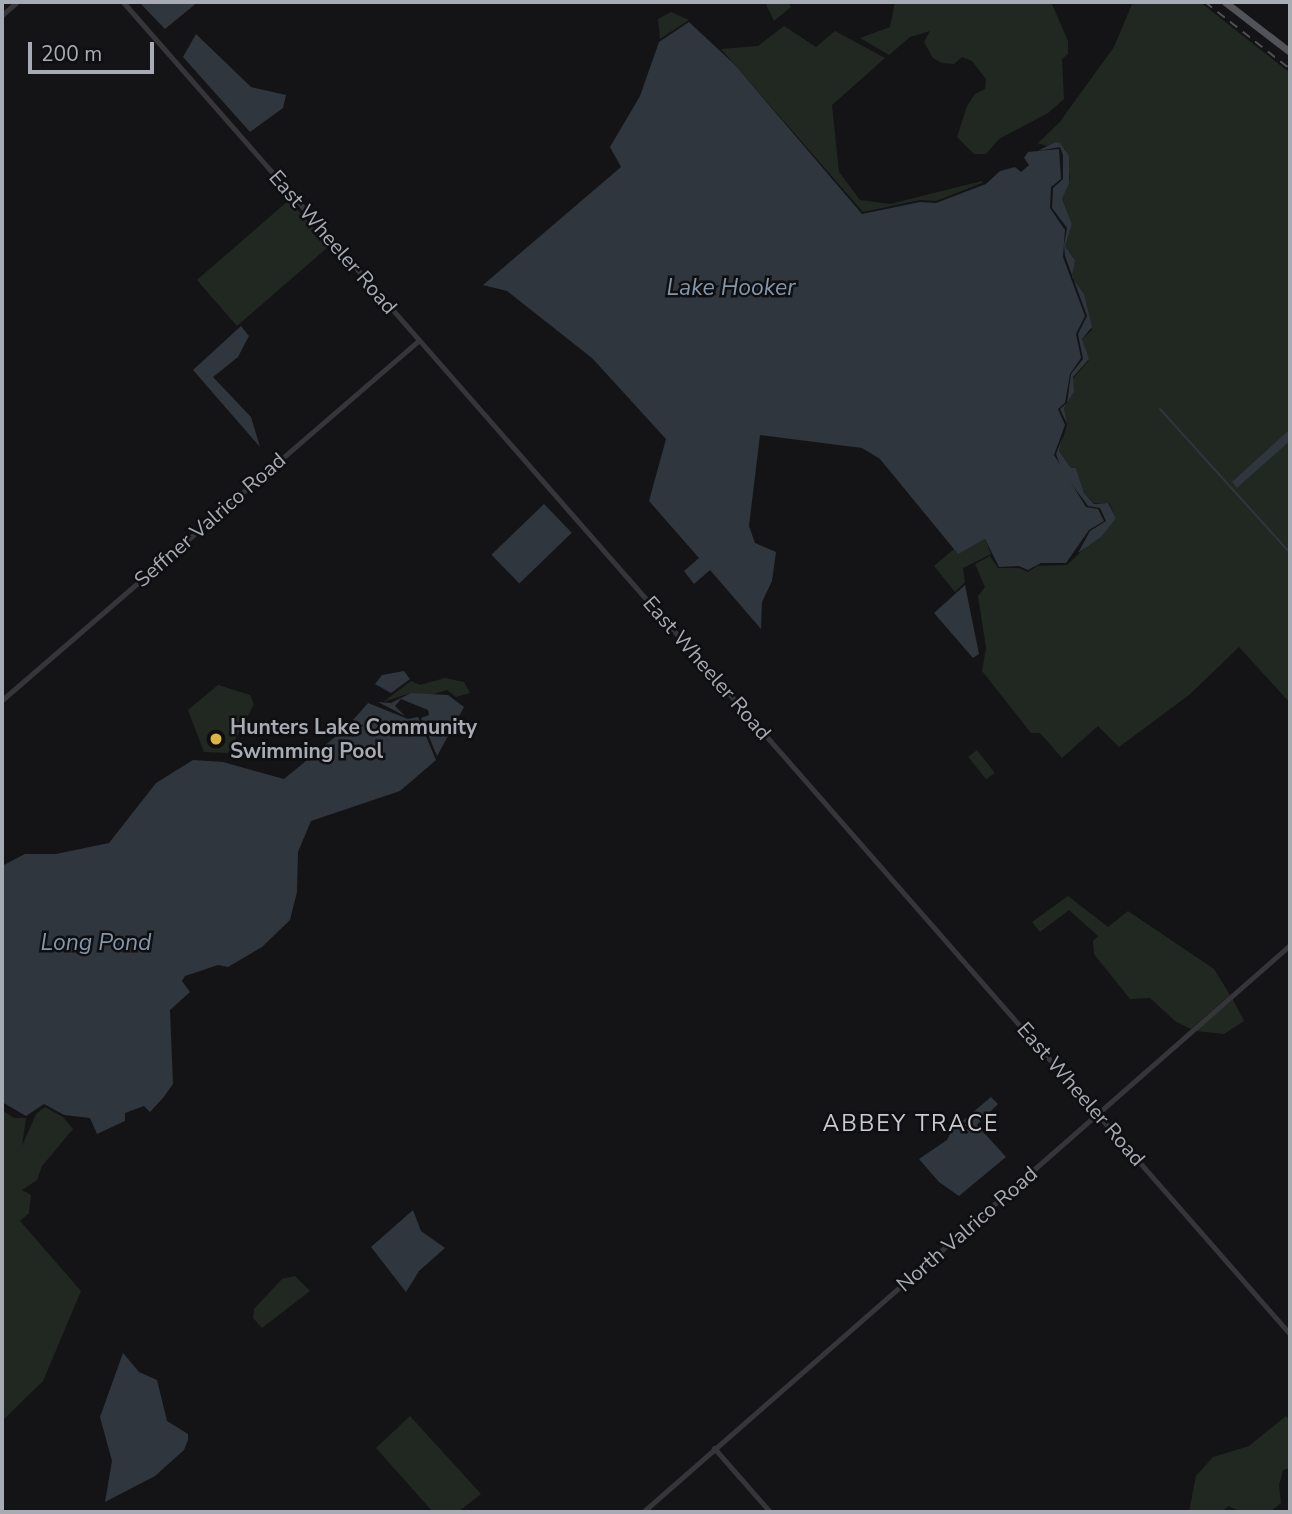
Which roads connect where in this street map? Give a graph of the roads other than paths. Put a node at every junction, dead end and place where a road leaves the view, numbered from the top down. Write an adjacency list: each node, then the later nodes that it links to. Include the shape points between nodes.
1 (17, 2): 4 (street)
2 (123, 2): 6 (street, East Wheeler Road)
3 (1225, 2): 5 (main road)
4 (2, 15)
5 (1290, 52)
6 (418, 341): 7 (street, Seffner Valrico Road); 9 (street, East Wheeler Road)
7 (2, 701)
8 (1290, 945): 9 (street, North Valrico Road)
9 (1099, 1114): 10 (street, East Wheeler Road); 11 (street, North Valrico Road)
10 (1290, 1334)
11 (714, 1448): 12 (street, North Valrico Road); 13 (street)
12 (643, 1512)
13 (770, 1512)

